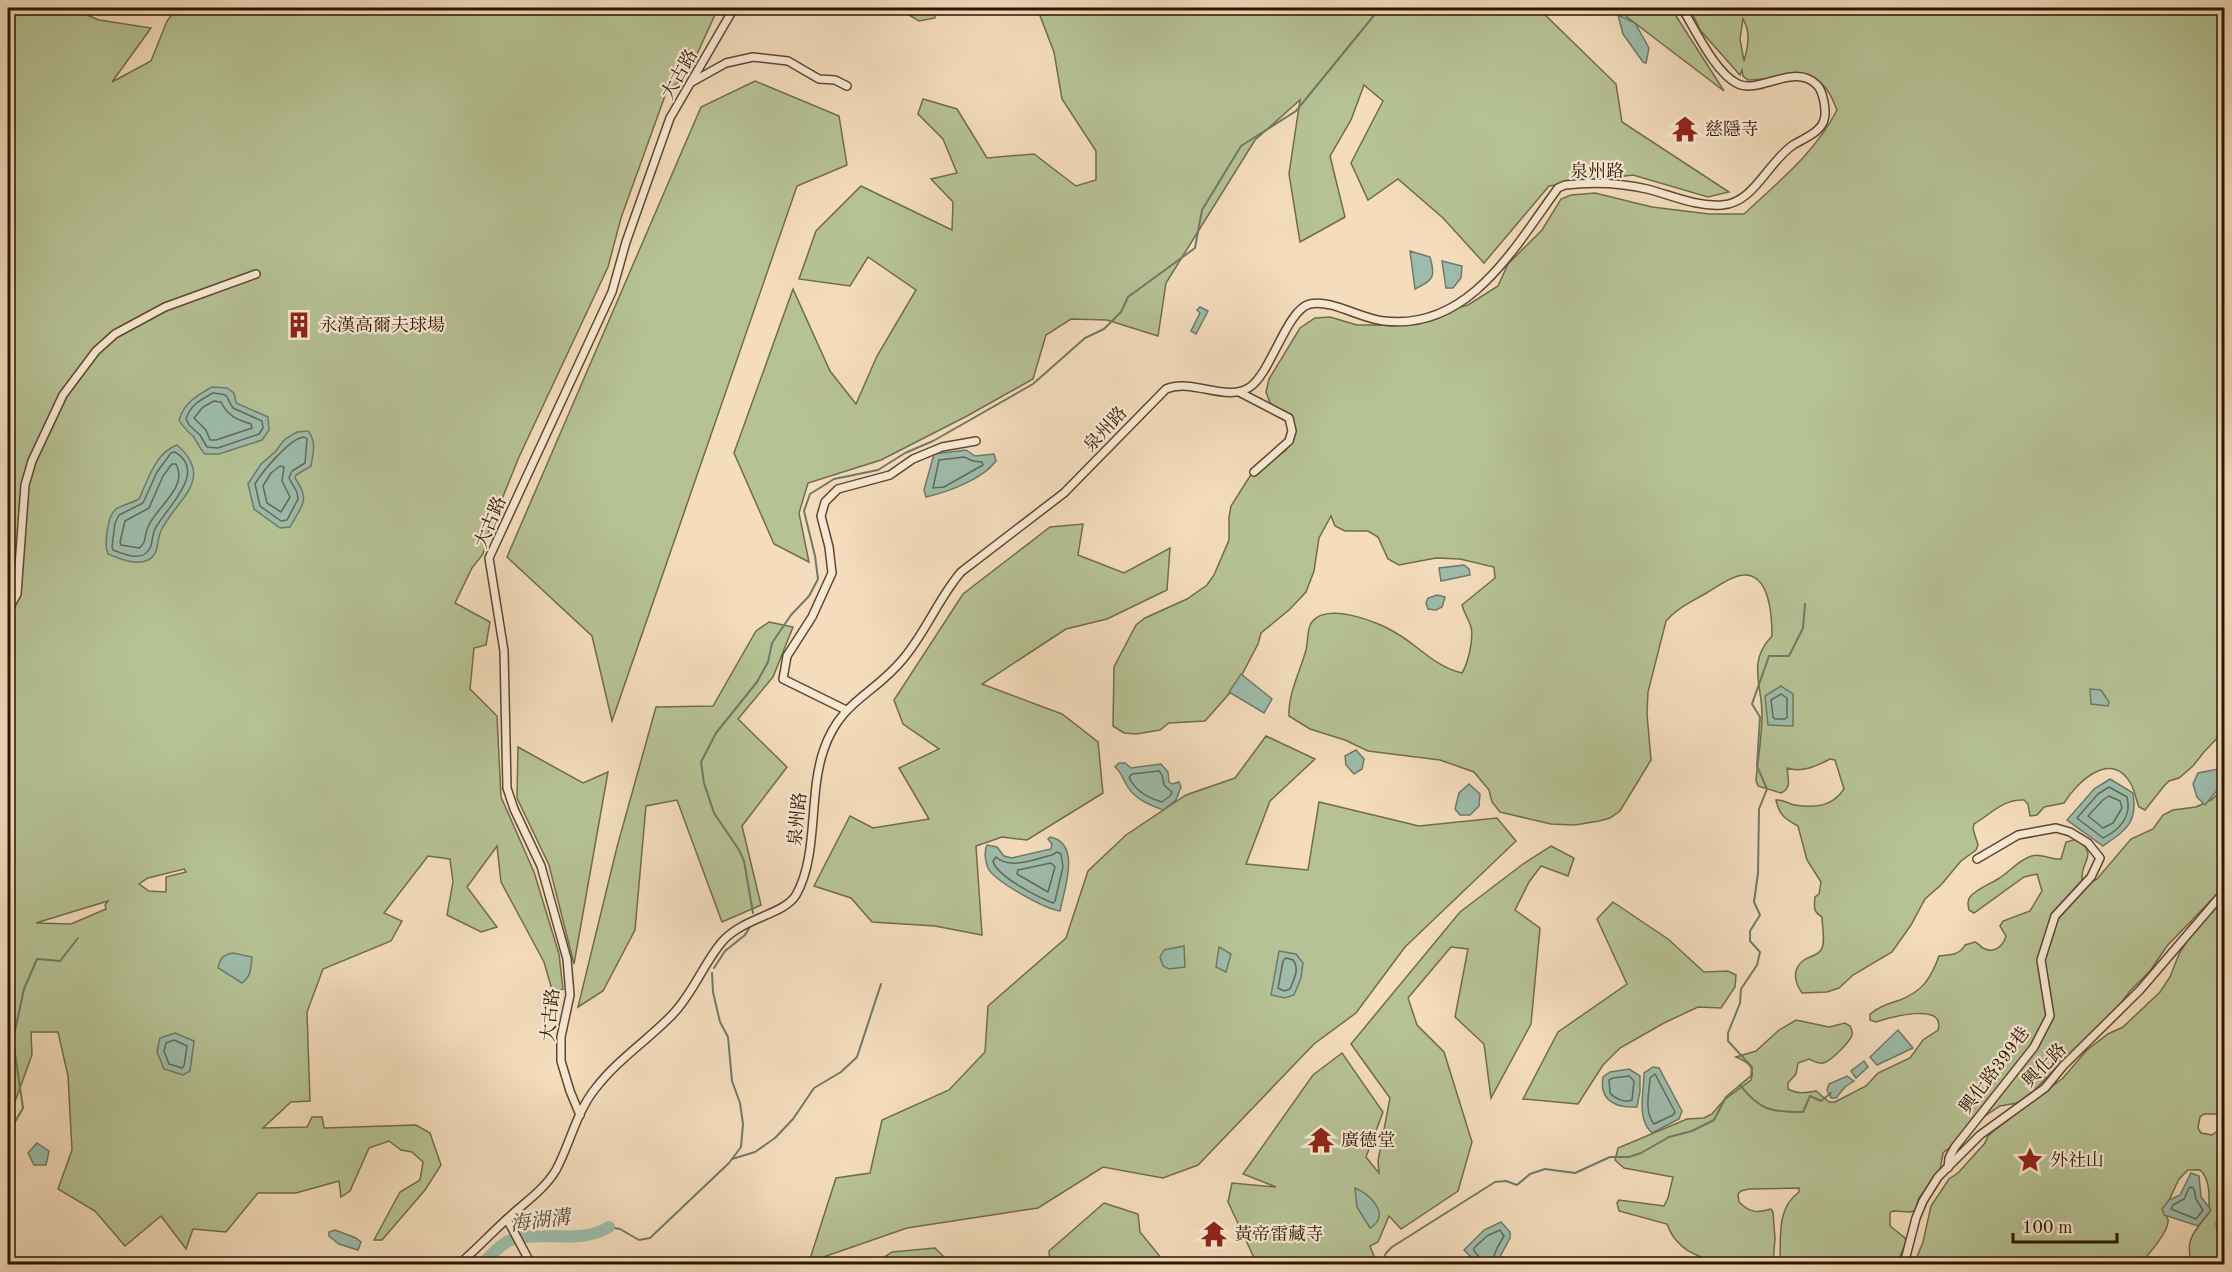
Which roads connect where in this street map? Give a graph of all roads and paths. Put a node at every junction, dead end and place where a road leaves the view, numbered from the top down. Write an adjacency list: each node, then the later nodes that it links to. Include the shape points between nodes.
1 (734, 8): 3 (street, 大古路)
2 (1682, 8): 6 (street, 泉州路, via 1715,62 1739,85 1754,87 1798,77 1811,80 1822,97 1825,119 1820,128 1787,149 1741,201 1711,206 1634,186 1565,184 1477,291 1457,306 1410,323 1376,320 1326,304 1309,304 1298,311 1256,382)
3 (692, 82): 4 (street, via 726,63 753,57 788,61 819,79); 13 (street, 大古路, via 670,118 612,292 489,558 504,651 507,788 541,866 567,959 570,995 561,1037 561,1061)
4 (847, 86)
5 (256, 274): 9 (street, via 165,307 115,334 96,351 63,395 25,485 17,594)
6 (1239, 392): 8 (street, via 1289,418 1292,431 1289,441); 10 (street, 泉州路, via 1188,385 1166,389 1064,493 952,582 903,660)
7 (976, 441): 10 (street, via 942,447 913,459 890,475 838,489 825,502 821,516 832,573 812,617 787,656 783,679)
8 (1254, 472)
9 (8, 610)
10 (846, 710): 13 (street, 泉州路, via 831,731 823,752 804,876 794,898 725,938 675,1012 610,1071 593,1090)
11 (1977, 859): 14 (street, 興化路399巷, via 2018,835 2056,828 2088,843 2100,858 2091,877 2055,916 2041,960 2050,1016 2034,1047 1955,1147)
12 (2224, 892): 14 (street, 興化路, via 2140,990 2045,1088 1980,1135)
13 (580, 1115): 15 (street, 泉州路, via 553,1174)
14 (1948, 1168): 18 (street, 興化路, via 1923,1201)
15 (507, 1219): 16 (street, 泉州路); 17 (street)
16 (459, 1264)
17 (531, 1264)
18 (1904, 1264)

